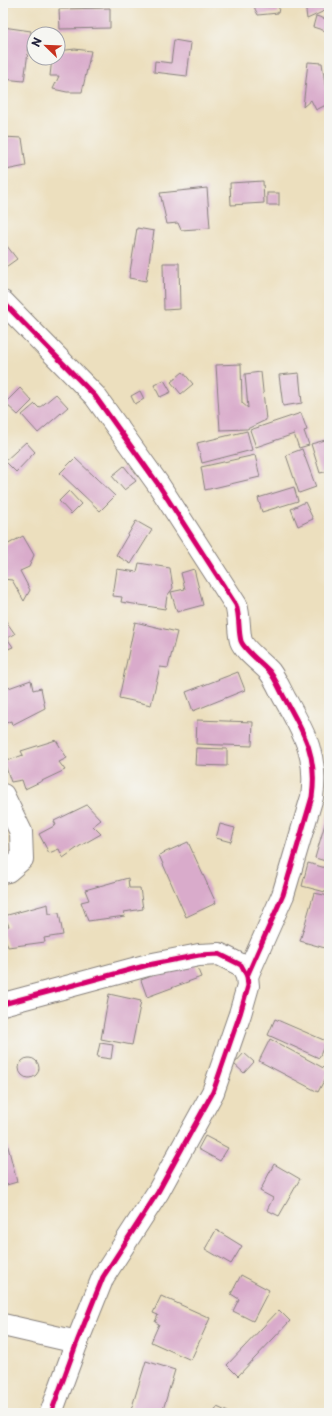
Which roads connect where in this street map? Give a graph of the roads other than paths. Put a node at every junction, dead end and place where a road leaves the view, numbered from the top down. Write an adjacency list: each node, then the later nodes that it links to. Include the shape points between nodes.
1 (3, 302): 4 (street, via 95,396 158,484 236,605 241,641 271,673 310,749 314,784 312,797 283,895)
2 (3, 795): 3 (street, via 21,832 22,859)
3 (3, 872)
4 (260, 949): 5 (street); 6 (street)
5 (229, 959): 6 (street, via 241,965); 7 (street, via 219,954 199,955 148,965)
6 (247, 976): 9 (street, via 248,986 240,1014 213,1092 158,1192 103,1277)
7 (3, 1004)
8 (3, 1325): 9 (street)
9 (77, 1342): 10 (street)
10 (51, 1413)

